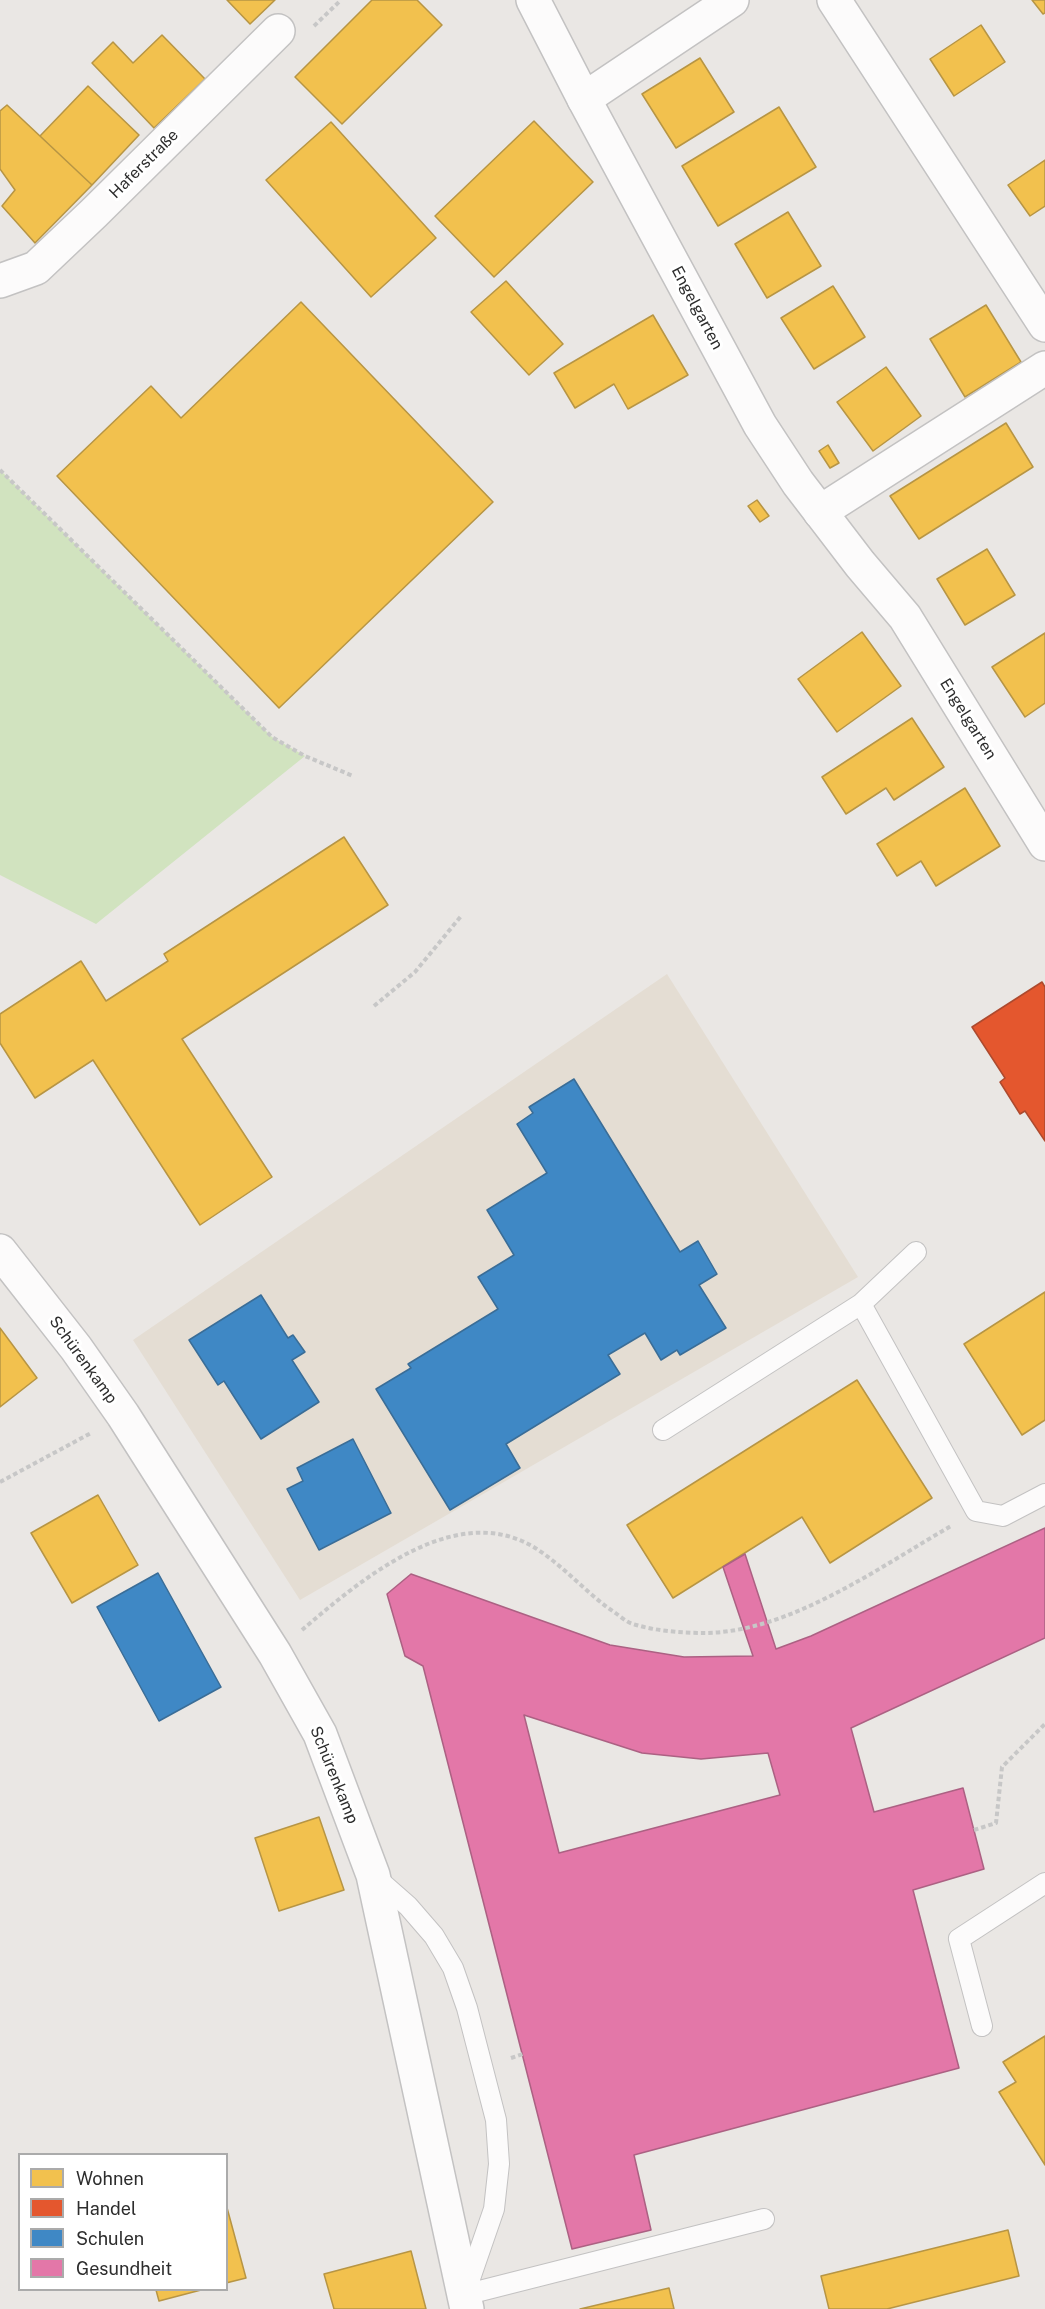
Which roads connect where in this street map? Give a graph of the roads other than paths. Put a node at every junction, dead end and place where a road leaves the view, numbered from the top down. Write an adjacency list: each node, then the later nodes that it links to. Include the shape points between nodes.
1 (533, 0): 5 (street, Engelgarten)
2 (732, 0): 5 (street)
3 (834, 0): 7 (street)
4 (278, 31): 6 (street, Haferstraße, via 36,268)
5 (584, 99): 9 (street, Engelgarten, via 760,425)
6 (0, 281)
7 (1045, 325)
8 (1045, 368): 9 (street)
9 (820, 512): 10 (street, Engelgarten, via 906,617)
10 (1045, 844)
11 (0, 1251): 16 (street, Schürenkamp, via 123,1415 275,1654 320,1734)
12 (916, 1252): 13 (lane)
13 (861, 1304): 14 (lane); 15 (lane, via 976,1511 1002,1516)
14 (663, 1430)
15 (1045, 1494)
16 (373, 1875): 20 (street, Schürenkamp); 20 (lane, via 427,1928 453,1968 496,2120 499,2164 494,2209)
17 (1045, 1883): 18 (lane, via 959,1940)
18 (982, 2026)
19 (764, 2219): 20 (lane)
20 (466, 2302)

